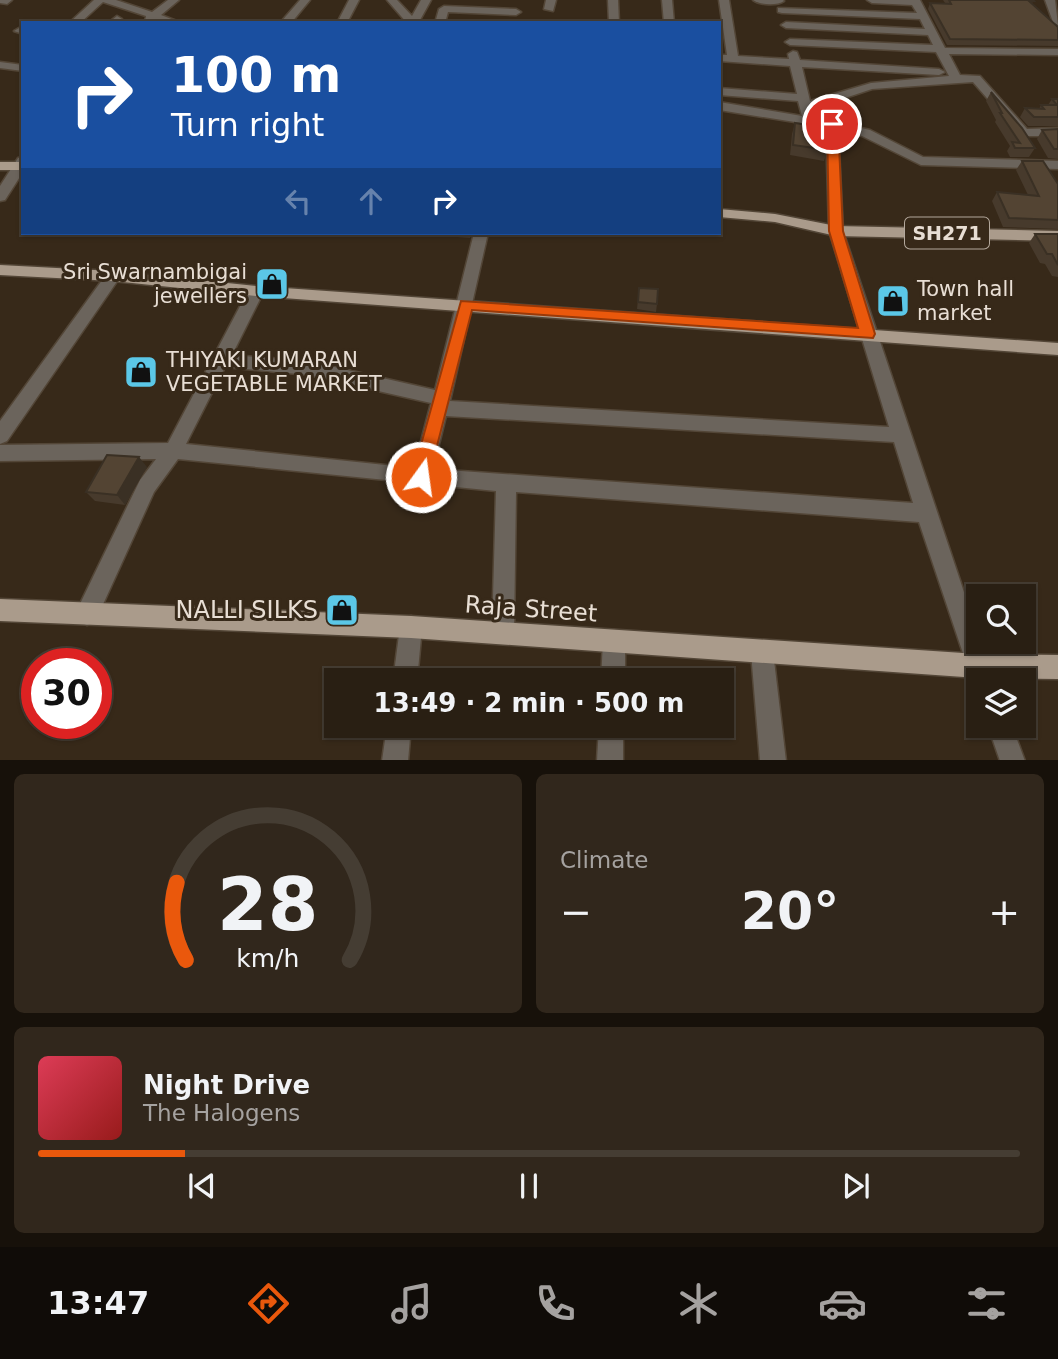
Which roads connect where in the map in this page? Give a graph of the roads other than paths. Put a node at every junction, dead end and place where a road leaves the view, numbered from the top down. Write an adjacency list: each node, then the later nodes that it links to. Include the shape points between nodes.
1 (100, 0): 25 (street)
2 (106, 0): 20 (street)
3 (155, 0): 20 (street)
4 (174, 0): 22 (street)
5 (305, 0): 28 (street)
6 (354, 0): 29 (street)
7 (392, 0): 30 (street)
8 (426, 0): 31 (street)
9 (524, 0): 24 (street)
10 (613, 0): 33 (street)
11 (667, 0): 34 (street)
12 (724, 0): 42 (street)
13 (758, 0): 18 (street)
14 (830, 0): 21 (street)
15 (872, 0): 17 (street)
16 (1050, 0): 35 (street)
17 (915, 1): 23 (street)
18 (780, 4): 21 (street); 36 (street)
19 (472, 5): 24 (street); 32 (street, via 444,9)
20 (139, 9): 22 (street)
21 (834, 12): 23 (street)
22 (155, 14): 26 (street); 27 (street)
23 (923, 16): 37 (street)
24 (515, 17)
25 (76, 21)
26 (146, 21)
27 (172, 21)
28 (287, 21)
29 (343, 21)
30 (413, 21)
31 (416, 21)
32 (441, 21)
33 (614, 21)
34 (669, 21)
35 (1058, 22)
36 (786, 25): 37 (street); 38 (street)
37 (931, 32): 39 (street)
38 (790, 42): 39 (street); 43 (street)
39 (941, 50): 40 (street); 46 (street)
40 (1058, 52)
41 (721, 58): 42 (street)
42 (733, 60): 43 (street)
43 (795, 64): 46 (street); 49 (street)
44 (0, 65): 45 (street)
45 (21, 68)
46 (955, 76): 49 (street, via 871,86); 52 (street, via 976,78)
47 (721, 91): 49 (street)
48 (721, 106): 49 (street)
49 (806, 108): 50 (street)
50 (832, 124): 52 (street, via 866,133 921,161); 60 (street)
51 (1058, 132): 52 (street)
52 (1033, 148): 53 (street); 57 (street)
53 (1058, 164)
54 (21, 165): 55 (main road)
55 (0, 166)
56 (21, 166): 58 (street)
57 (1053, 181)
58 (0, 197)
59 (721, 214): 60 (main road, SH271, via 775,218)
60 (836, 231): 62 (main road, SH271); 67 (street)
61 (481, 235): 66 (street)
62 (1058, 236)
63 (0, 270): 64 (main road)
64 (113, 276): 65 (main road); 72 (street)
65 (256, 290): 66 (main road); 69 (street)
66 (466, 304): 67 (main road); 70 (street)
67 (868, 334): 68 (main road); 71 (street)
68 (1058, 349)
69 (220, 360): 70 (street, via 309,368); 73 (street)
70 (440, 403): 71 (street); 75 (street)
71 (902, 435): 77 (street)
72 (0, 436)
73 (173, 451): 74 (street); 75 (street); 79 (street, via 147,486)
74 (0, 453)
75 (421, 477): 76 (street)
76 (506, 484): 77 (street); 81 (street)
77 (926, 513): 87 (street)
78 (0, 610): 79 (main road, Raja Street)
79 (87, 614): 80 (main road, Raja Street)
80 (411, 627): 81 (main road, Raja Street); 85 (street)
81 (503, 633): 82 (main road, Raja Street)
82 (614, 641): 83 (main road, Raja Street); 86 (street)
83 (762, 652): 89 (main road, Raja Street); 95 (street)
84 (1058, 667): 88 (main road, Raja Street)
85 (406, 668)
86 (613, 668)
87 (978, 668)
88 (1036, 669)
89 (966, 672)
90 (398, 738): 93 (street)
91 (611, 738): 94 (street)
92 (1004, 738): 96 (street)
93 (395, 760)
94 (610, 760)
95 (773, 760)
96 (1013, 760)

